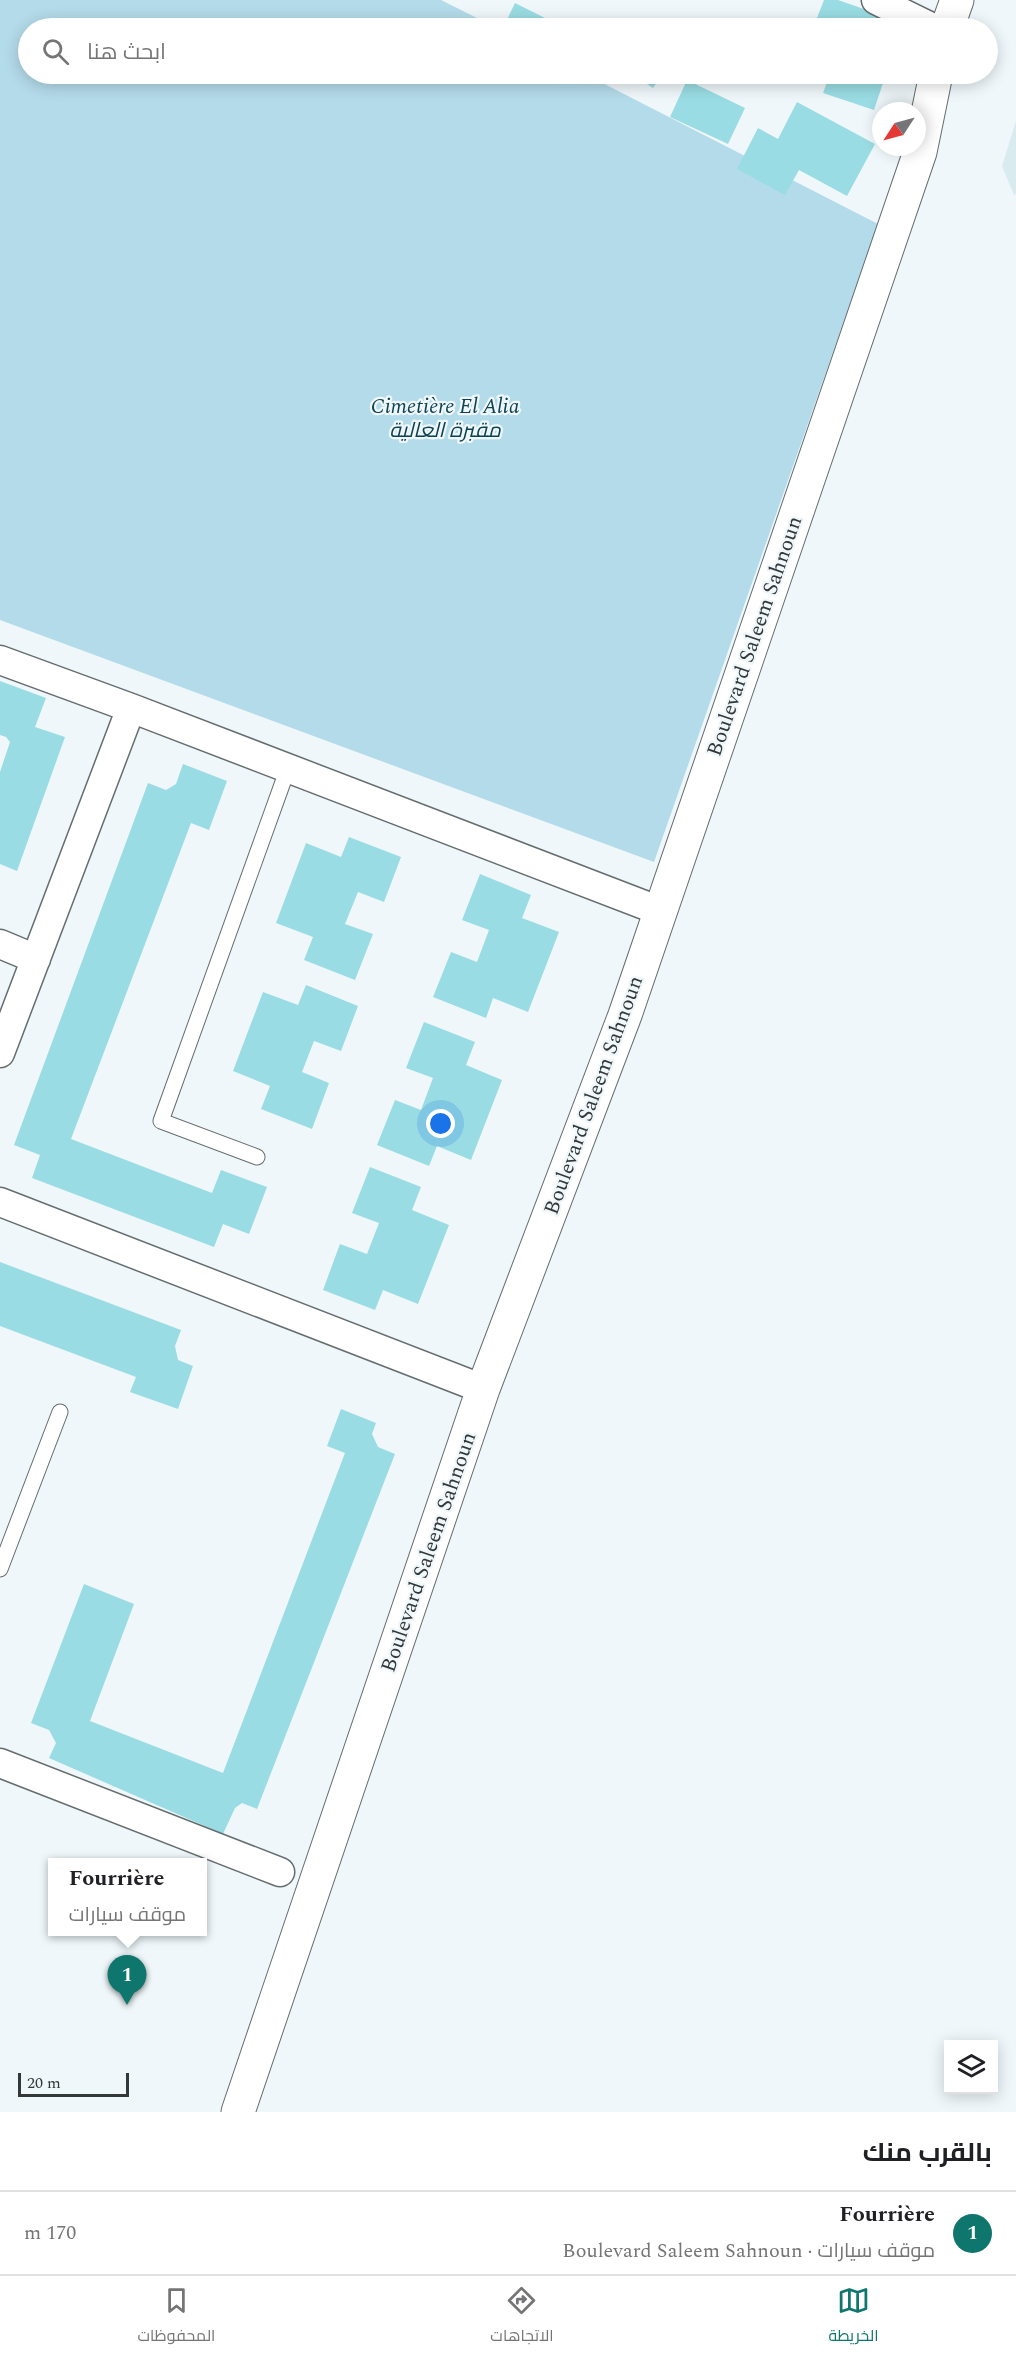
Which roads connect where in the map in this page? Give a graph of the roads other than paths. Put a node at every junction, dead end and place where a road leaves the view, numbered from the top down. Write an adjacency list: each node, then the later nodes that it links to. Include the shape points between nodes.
1 (876, 0): 3 (street)
2 (957, 0): 4 (street)
3 (913, 18)
4 (951, 18)
5 (934, 84): 9 (street, Boulevard Saleem Sahnoun, via 920,152)
6 (0, 660): 7 (street)
7 (131, 708): 8 (street); 11 (street)
8 (288, 768): 9 (street); 13 (lane, via 161,1121)
9 (660, 911): 15 (street, Boulevard Saleem Sahnoun)
10 (0, 944): 11 (street)
11 (36, 959): 12 (street)
12 (0, 1053)
13 (257, 1157)
14 (0, 1202): 15 (street)
15 (483, 1389): 20 (street, Boulevard Saleem Sahnoun)
16 (60, 1412): 17 (lane)
17 (0, 1569)
18 (0, 1763): 19 (street)
19 (280, 1872)
20 (238, 2112)

